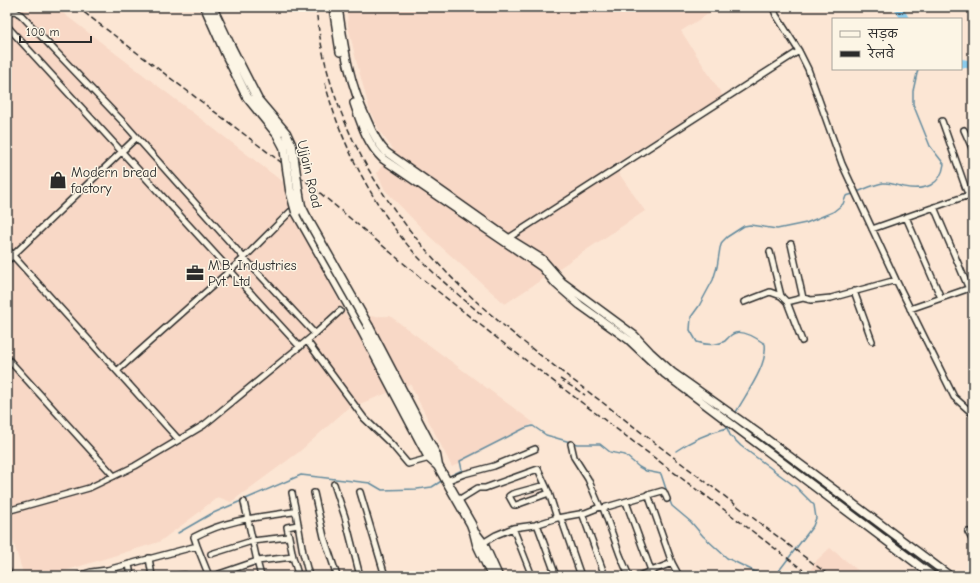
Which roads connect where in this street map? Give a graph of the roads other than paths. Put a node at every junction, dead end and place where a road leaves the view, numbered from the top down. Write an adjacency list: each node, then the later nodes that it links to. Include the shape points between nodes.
1 (205, 7): 8 (main road)
2 (212, 7): 8 (main road, Ujjain Road)
3 (333, 7): 21 (street, via 340,56 364,130 373,149 383,159)
4 (338, 7): 21 (street, via 344,51 357,100 380,145)
5 (774, 7): 9 (street, via 776,15)
6 (7, 12): 12 (street, via 21,15)
7 (7, 26): 14 (street)
8 (228, 50): 49 (main road, bridge, via 247,97 281,140 296,212); 49 (main road, Ujjain Road, bridge, via 258,100 286,133 292,146 306,216 369,327)
9 (799, 51): 20 (street, via 835,145); 21 (street)
10 (942, 121): 15 (street)
11 (964, 130): 13 (street)
12 (136, 138): 14 (street); 26 (street)
13 (973, 150)
14 (122, 151): 25 (street); 28 (street)
15 (969, 195): 16 (street); 17 (street)
16 (973, 204)
17 (934, 207): 19 (street); 30 (street)
18 (290, 212): 26 (street)
19 (906, 217): 20 (street); 34 (street)
20 (872, 229): 29 (street)
21 (506, 240): 114 (street, via 542,267 556,284 580,305 629,340 665,374); 115 (street, via 542,259 562,282 634,335 672,372)
22 (791, 244): 33 (street)
23 (7, 249): 25 (street)
24 (770, 252): 32 (street)
25 (13, 255): 27 (street); 45 (street)
26 (244, 258): 28 (street); 39 (street)
27 (7, 261)
28 (230, 270): 43 (street); 45 (street)
29 (896, 280): 31 (street); 37 (street)
30 (971, 288): 34 (street)
31 (854, 291): 33 (street, via 821,299); 42 (street)
32 (781, 296): 35 (street, via 768,292); 36 (street)
33 (803, 298): 36 (street)
34 (941, 298): 37 (street)
35 (744, 302)
36 (787, 302): 41 (street)
37 (910, 309): 46 (street, via 954,397)
38 (340, 311): 39 (street)
39 (315, 334): 40 (street)
40 (307, 340): 43 (street); 51 (street, via 364,418 408,464)
41 (802, 341)
42 (872, 341)
43 (300, 347): 47 (street, via 204,425)
44 (7, 358): 52 (street)
45 (117, 371): 47 (street)
46 (973, 414)
47 (179, 440): 52 (street)
48 (572, 444): 65 (street, via 574,457 588,479)
49 (428, 449): 51 (main road)
50 (535, 449): 53 (street, via 494,466)
51 (433, 457): 53 (main road)
52 (114, 476): 66 (street, via 89,488)
53 (446, 481): 62 (main road)
54 (334, 484): 103 (street)
55 (545, 485): 59 (street); 59 (street, via 509,496 516,505); 62 (street, via 538,469 485,488 478,488)
56 (360, 492): 104 (street)
57 (292, 493): 67 (street)
58 (314, 493): 102 (street, via 324,537)
59 (549, 493): 70 (street)
60 (648, 494): 61 (street, via 663,491); 64 (street); 85 (street)
61 (667, 499)
62 (457, 500): 74 (main road)
63 (244, 502): 69 (street)
64 (626, 502): 65 (street); 90 (street)
65 (601, 508): 68 (street); 111 (street)
66 (7, 511)
67 (296, 512): 69 (street); 72 (street)
68 (582, 513): 70 (street); 110 (street)
69 (247, 518): 77 (street); 80 (street, via 193,535)
70 (559, 518): 71 (street); 109 (street)
71 (538, 524): 73 (street); 108 (street)
72 (298, 525): 76 (street, via 287,527); 101 (street)
73 (513, 528): 78 (street); 107 (street)
74 (474, 532): 78 (main road); 105 (main road)
75 (968, 532): 79 (street)
76 (288, 537): 77 (street); 82 (street)
77 (252, 541): 81 (street); 84 (street)
78 (483, 542): 106 (main road)
79 (973, 542)
80 (197, 546): 83 (street); 99 (street)
81 (212, 554)
82 (293, 557): 84 (street); 89 (street)
83 (149, 558): 86 (street); 96 (street)
84 (257, 561): 91 (street); 100 (street)
85 (672, 562): 90 (street); 113 (street)
86 (130, 564): 88 (street); 95 (street)
87 (7, 570): 92 (street)
88 (107, 570): 93 (street); 94 (street)
89 (297, 571)
90 (652, 573): 112 (street)
91 (219, 574)
92 (10, 576)
93 (78, 576)
94 (109, 576)
95 (131, 576)
96 (152, 576)
97 (176, 576): 98 (street)
98 (187, 576)
99 (209, 576)
100 (261, 576)
101 (309, 576)
102 (337, 576)
103 (360, 576)
104 (385, 576)
105 (492, 576)
106 (498, 576)
107 (532, 576)
108 (556, 576)
109 (581, 576)
110 (605, 576)
111 (629, 576)
112 (638, 576)
113 (679, 576)
114 (933, 576)
115 (950, 576)

